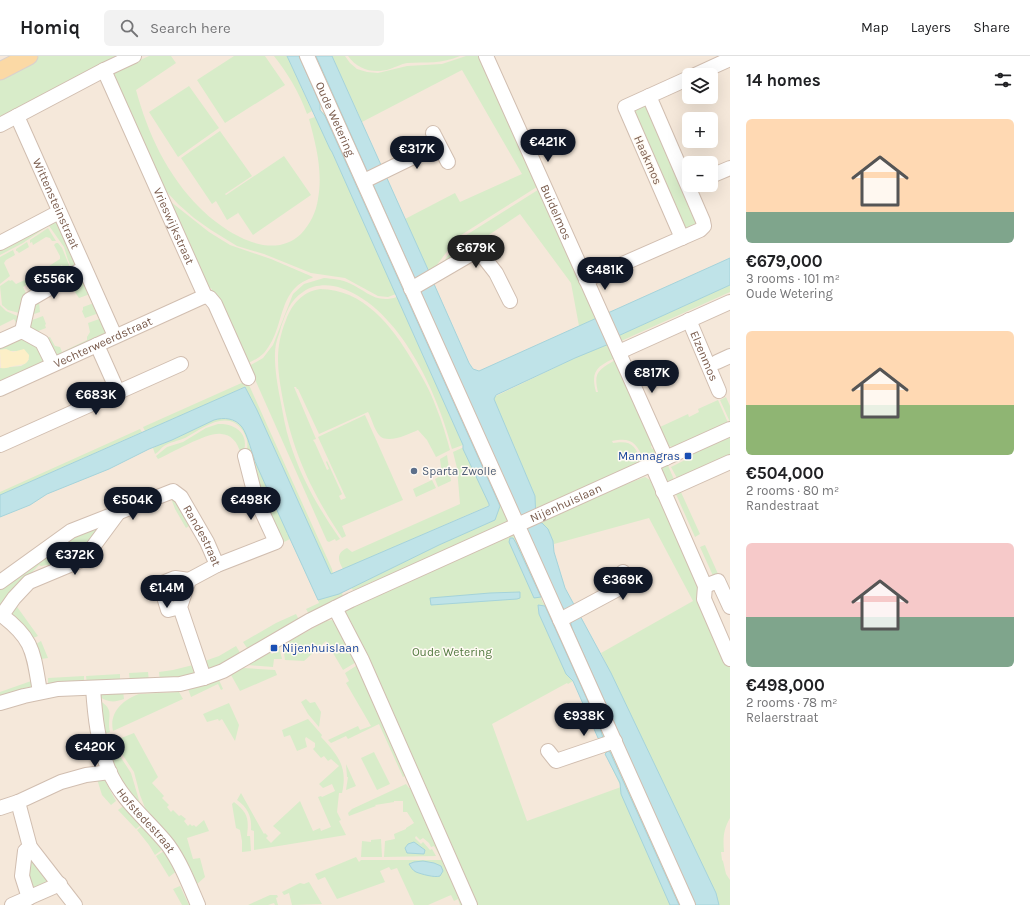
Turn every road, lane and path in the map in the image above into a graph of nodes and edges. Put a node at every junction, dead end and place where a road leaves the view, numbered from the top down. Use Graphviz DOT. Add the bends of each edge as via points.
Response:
graph roads {
  1 [pos="29,56"];
  2 [pos="134,56"];
  3 [pos="307,56"];
  4 [pos="486,56"];
  5 [pos="730,60"];
  6 [pos="711,68"];
  7 [pos="104,70"];
  8 [pos="0,71"];
  9 [pos="682,81"];
  10 [pos="649,96"];
  11 [pos="17,116"];
  12 [pos="0,125"];
  13 [pos="448,162"];
  14 [pos="682,168"];
  15 [pos="730,168"];
  16 [pos="718,173"];
  17 [pos="367,180"];
  18 [pos="692,192"];
  19 [pos="59,212"];
  20 [pos="682,238"];
  21 [pos="0,243"];
  22 [pos="84,268"];
  23 [pos="586,280"];
  24 [pos="421,284"];
  25 [pos="205,296"];
  26 [pos="510,301"];
  27 [pos="730,302"];
  28 [pos="689,320"];
  29 [pos="22,331"];
  30 [pos="115,336"];
  31 [pos="0,341"];
  32 [pos="97,345"];
  33 [pos="617,347"];
  34 [pos="53,364"];
  35 [pos="181,364"];
  36 [pos="248,378"];
  37 [pos="0,389"];
  38 [pos="720,391"];
  39 [pos="118,392"];
  40 [pos="730,429"];
  41 [pos="0,445"];
  42 [pos="244,456"];
  43 [pos="666,458"];
  44 [pos="730,462"];
  45 [pos="652,465"];
  46 [pos="663,492"];
  47 [pos="118,513"];
  48 [pos="526,521"];
  49 [pos="217,565"];
  50 [pos="623,572"];
  51 [pos="188,580"];
  52 [pos="0,582"];
  53 [pos="711,583"];
  54 [pos="180,607"];
  55 [pos="730,607"];
  56 [pos="335,608"];
  57 [pos="1,614"];
  58 [pos="568,616"];
  59 [pos="730,659"];
  60 [pos="204,678"];
  61 [pos="93,688"];
  62 [pos="40,692"];
  63 [pos="0,704"];
  64 [pos="615,741"];
  65 [pos="548,751"];
  66 [pos="110,772"];
  67 [pos="18,802"];
  68 [pos="0,808"];
  69 [pos="30,847"];
  70 [pos="60,884"];
  71 [pos="29,898"];
  72 [pos="12,905"];
  73 [pos="75,905"];
  74 [pos="198,905"];
  75 [pos="470,905"];
  76 [pos="688,905"];
  1 -- 8 [label="main road"];
  2 -- 7 [label="street"];
  3 -- 17 [label="street, Oude Wetering"];
  4 -- 23 [label="street, Buidelmos"];
  5 -- 6 [label="street"];
  7 -- 11 [label="street"];
  7 -- 25 [label="street, Vrieswijkstraat"];
  9 -- 10 [label="street, Haakmos"];
  10 -- 14 [label="street"];
  10 -- 20 [label="street, Haakmos" via="625,107"];
  11 -- 12 [label="street"];
  11 -- 19 [label="street, Wittensteinstraat"];
  13 -- 17 [label="street" via="436,139"];
  15 -- 16 [label="street"];
  17 -- 24 [label="street, Oude Wetering"];
  18 -- 20 [label="street" via="704,226"];
  19 -- 21 [label="street"];
  19 -- 22 [label="street, Wittensteinstraat"];
  20 -- 23 [label="street"];
  22 -- 29 [label="street" via="29,300"];
  22 -- 30 [label="street, Wittensteinstraat"];
  23 -- 33 [label="street"];
  24 -- 26 [label="street" via="478,250 496,273"];
  24 -- 48 [label="street, Oude Wetering"];
  25 -- 30 [label="street, Vechterweerdstraat"];
  25 -- 36 [label="street, Vrieswijkstraat" via="215,304"];
  27 -- 28 [label="street, Elzenmos"];
  28 -- 33 [label="street, Elzenmos"];
  28 -- 38 [label="street, Elzenmos"];
  29 -- 31 [label="street"];
  29 -- 34 [label="street" via="42,342"];
  30 -- 32 [label="street, Vechterweerdstraat"];
  32 -- 34 [label="street, Vechterweerdstraat"];
  32 -- 39 [label="street"];
  33 -- 43 [label="street"];
  34 -- 37 [label="street, Vechterweerdstraat"];
  35 -- 39 [label="street"];
  39 -- 41 [label="street"];
  40 -- 43 [label="street, Nijenhuislaan"];
  42 -- 49 [label="street" via="256,499 276,542"];
  43 -- 45 [label="street, Nijenhuislaan"];
  44 -- 46 [label="street"];
  45 -- 46 [label="street"];
  45 -- 48 [label="street, Nijenhuislaan"];
  46 -- 53 [label="street"];
  47 -- 49 [label="street, Randestraat" via="173,491 181,497"];
  47 -- 52 [label="street, Randestraat" via="71,531"];
  47 -- 57 [label="street" via="84,559 29,582"];
  48 -- 56 [label="street, Nijenhuislaan"];
  48 -- 58 [label="street, Oude Wetering"];
  49 -- 51 [label="street, Randestraat"];
  50 -- 58 [label="street" via="629,583"];
  51 -- 54 [label="street"];
  51 -- 54 [label="street, Randestraat" via="175,578 160,584 168,610"];
  53 -- 55 [label="street"];
  53 -- 59 [label="street" via="704,600"];
  54 -- 60 [label="street"];
  56 -- 60 [label="street, Nijenhuislaan" via="223,671"];
  56 -- 75 [label="street" via="362,660"];
  57 -- 62 [label="street" via="18,628 28,642"];
  58 -- 64 [label="street, Oude Wetering"];
  60 -- 61 [label="street, Nijenhuislaan" via="180,684"];
  61 -- 62 [label="street, Nijenhuislaan"];
  61 -- 66 [label="street, Hofstedestraat" via="97,730"];
  62 -- 63 [label="street, Nijenhuislaan"];
  64 -- 65 [label="street" via="556,761"];
  64 -- 76 [label="street, Oude Wetering"];
  66 -- 67 [label="street" via="61,782"];
  66 -- 74 [label="street, Hofstedestraat" via="135,810 169,847"];
  67 -- 68 [label="street"];
  67 -- 69 [label="street"];
  69 -- 70 [label="street"];
  69 -- 71 [label="street" via="25,851 22,876"];
  70 -- 71 [label="street"];
  70 -- 73 [label="street"];
  71 -- 72 [label="street"];
}
